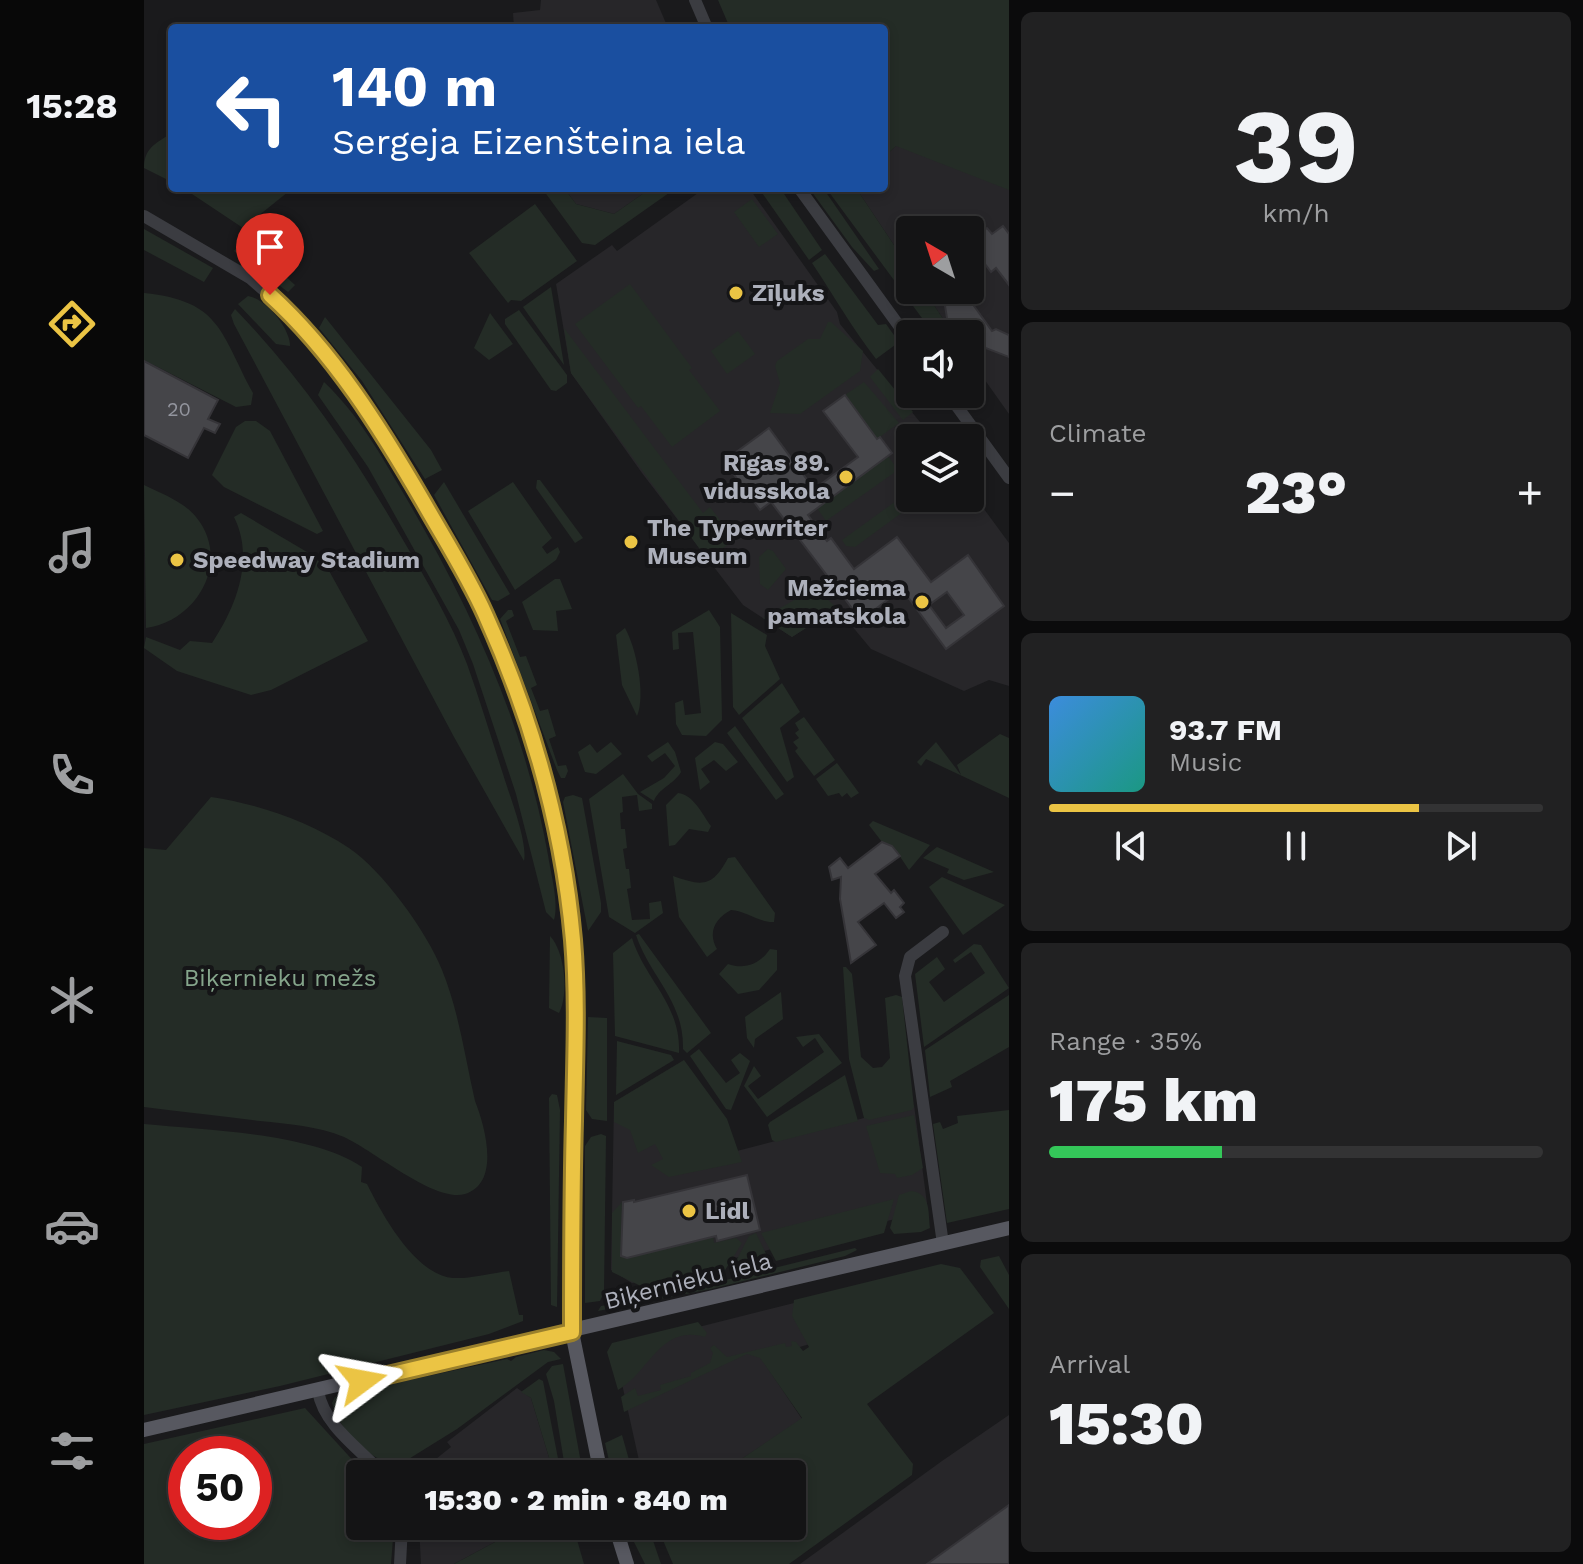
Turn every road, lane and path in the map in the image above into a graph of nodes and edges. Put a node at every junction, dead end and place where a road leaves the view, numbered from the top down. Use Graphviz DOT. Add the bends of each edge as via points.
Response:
graph roads {
  1 [pos="695,0"];
  2 [pos="705,24"];
  3 [pos="802,192"];
  4 [pos="144,216"];
  5 [pos="896,322"];
  6 [pos="958,408"];
  7 [pos="1009,478"];
  8 [pos="943,932"];
  9 [pos="1009,1228"];
  10 [pos="943,1244"];
  11 [pos="572,1332"];
  12 [pos="318,1391"];
  13 [pos="144,1430"];
  14 [pos="369,1460"];
  15 [pos="598,1460"];
  16 [pos="401,1540"];
  17 [pos="619,1540"];
  18 [pos="400,1564"];
  19 [pos="627,1564"];
  1 -- 2 [label="street"];
  3 -- 5 [label="street"];
  4 -- 11 [label="street" via="250,278 329,359 442,533 502,656 548,794 573,940"];
  6 -- 7 [label="street"];
  8 -- 10 [label="street" via="910,957 905,976"];
  9 -- 10 [label="main road, Biķernieku iela"];
  10 -- 11 [label="main road, Biķernieku iela"];
  11 -- 12 [label="main road, Biķernieku iela"];
  11 -- 15 [label="main road"];
  12 -- 13 [label="main road, Biķernieku iela"];
  12 -- 14 [label="street" via="332,1422"];
  16 -- 18 [label="street"];
  17 -- 19 [label="main road"];
}
